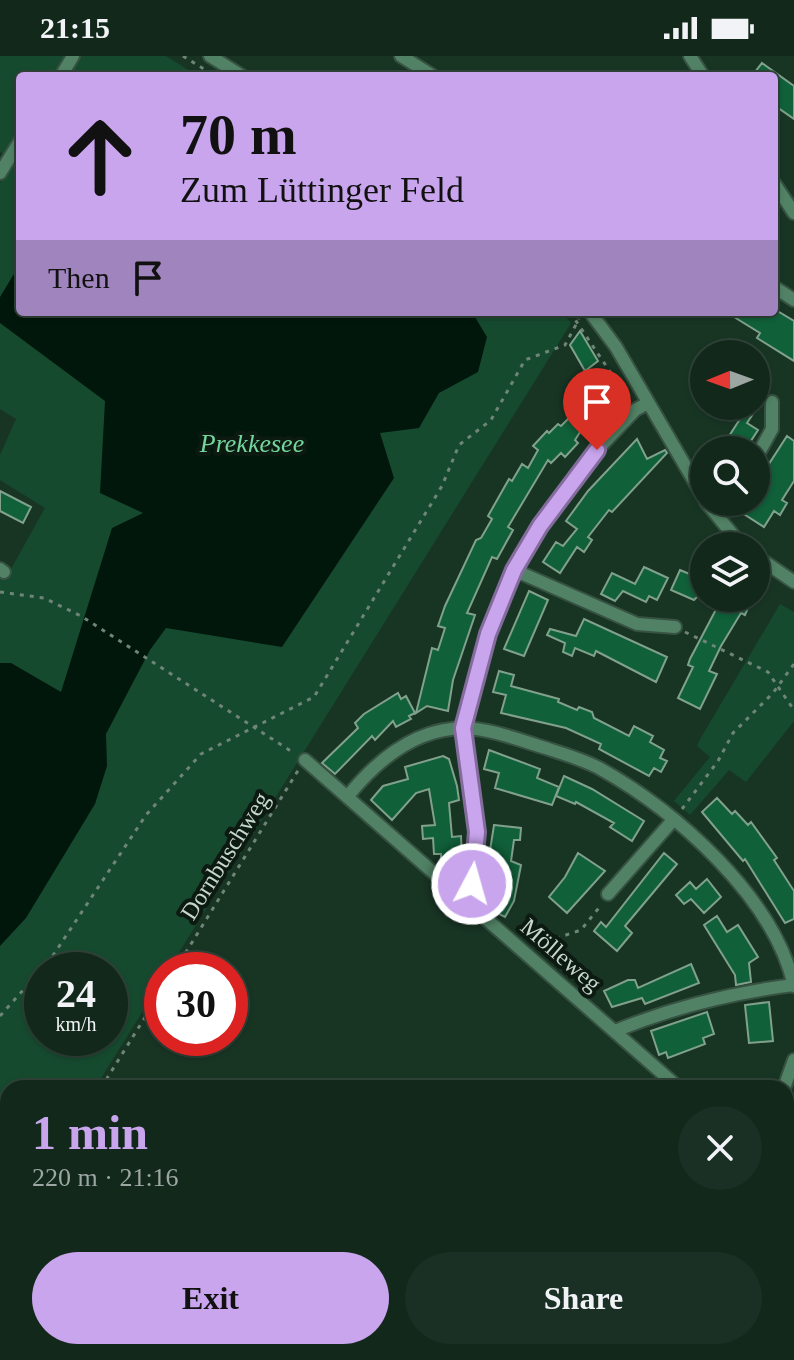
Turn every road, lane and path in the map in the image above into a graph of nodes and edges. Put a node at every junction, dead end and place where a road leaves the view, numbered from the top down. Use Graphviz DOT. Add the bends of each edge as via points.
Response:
graph roads {
  1 [pos="183,56"];
  2 [pos="210,56"];
  3 [pos="401,56"];
  4 [pos="209,72"];
  5 [pos="236,72"];
  6 [pos="427,72"];
  7 [pos="16,147"];
  8 [pos="0,173"];
  9 [pos="778,189"];
  10 [pos="794,213"];
  11 [pos="574,316"];
  12 [pos="580,316"];
  13 [pos="593,316"];
  14 [pos="578,320"];
  15 [pos="772,402"];
  16 [pos="648,403"];
  17 [pos="635,410"];
  18 [pos="768,436"];
  19 [pos="690,474"];
  20 [pos="718,516"];
  21 [pos="731,532"];
  22 [pos="770,566"];
  23 [pos="514,570"];
  24 [pos="794,582"];
  25 [pos="0,592"];
  26 [pos="675,627"];
  27 [pos="794,664"];
  28 [pos="780,685"];
  29 [pos="794,710"];
  30 [pos="256,728"];
  31 [pos="463,728"];
  32 [pos="305,760"];
  33 [pos="348,796"];
  34 [pos="674,819"];
  35 [pos="608,894"];
  36 [pos="467,902"];
  37 [pos="186,952"];
  38 [pos="532,959"];
  39 [pos="794,985"];
  40 [pos="0,1016"];
  41 [pos="144,1019"];
  42 [pos="615,1031"];
  43 [pos="794,1060"];
  44 [pos="106,1080"];
  45 [pos="670,1080"];
  46 [pos="787,1080"];
  1 -- 4 [label="path"];
  2 -- 5 [label="street"];
  3 -- 6 [label="street"];
  7 -- 8 [label="street"];
  9 -- 10 [label="street"];
  11 -- 14 [label="path"];
  12 -- 14 [label="path"];
  13 -- 16 [label="street"];
  14 -- 17 [label="path"];
  14 -- 30 [label="path" via="565,345 525,360 491,420 459,445 442,486 314,697"];
  15 -- 18 [label="street"];
  16 -- 17 [label="street"];
  16 -- 19 [label="street"];
  17 -- 23 [label="street" via="563,493"];
  20 -- 21 [label="street"];
  22 -- 24 [label="street"];
  23 -- 26 [label="street" via="637,624"];
  23 -- 31 [label="street" via="488,634"];
  25 -- 30 [label="path" via="44,598 81,616"];
  26 -- 28 [label="path" via="753,663"];
  27 -- 28 [label="path"];
  28 -- 29 [label="path"];
  28 -- 34 [label="path" via="745,718"];
  30 -- 32 [label="path"];
  30 -- 40 [label="path" via="201,754 146,815 50,960"];
  31 -- 33 [label="street" via="411,741 389,754"];
  31 -- 34 [label="street" via="504,735 596,766"];
  31 -- 36 [label="street" via="477,832"];
  32 -- 33 [label="street, Mölleweg"];
  32 -- 37 [label="path, Dornbuschweg"];
  33 -- 36 [label="street, Mölleweg"];
  34 -- 35 [label="street"];
  34 -- 39 [label="street" via="749,896 780,948"];
  35 -- 38 [label="path" via="581,930 551,940"];
  36 -- 38 [label="street, Mölleweg"];
  38 -- 42 [label="street, Mölleweg"];
  39 -- 42 [label="street" via="711,997"];
  41 -- 44 [label="path"];
  42 -- 45 [label="street, Mölleweg"];
  43 -- 46 [label="street"];
}
